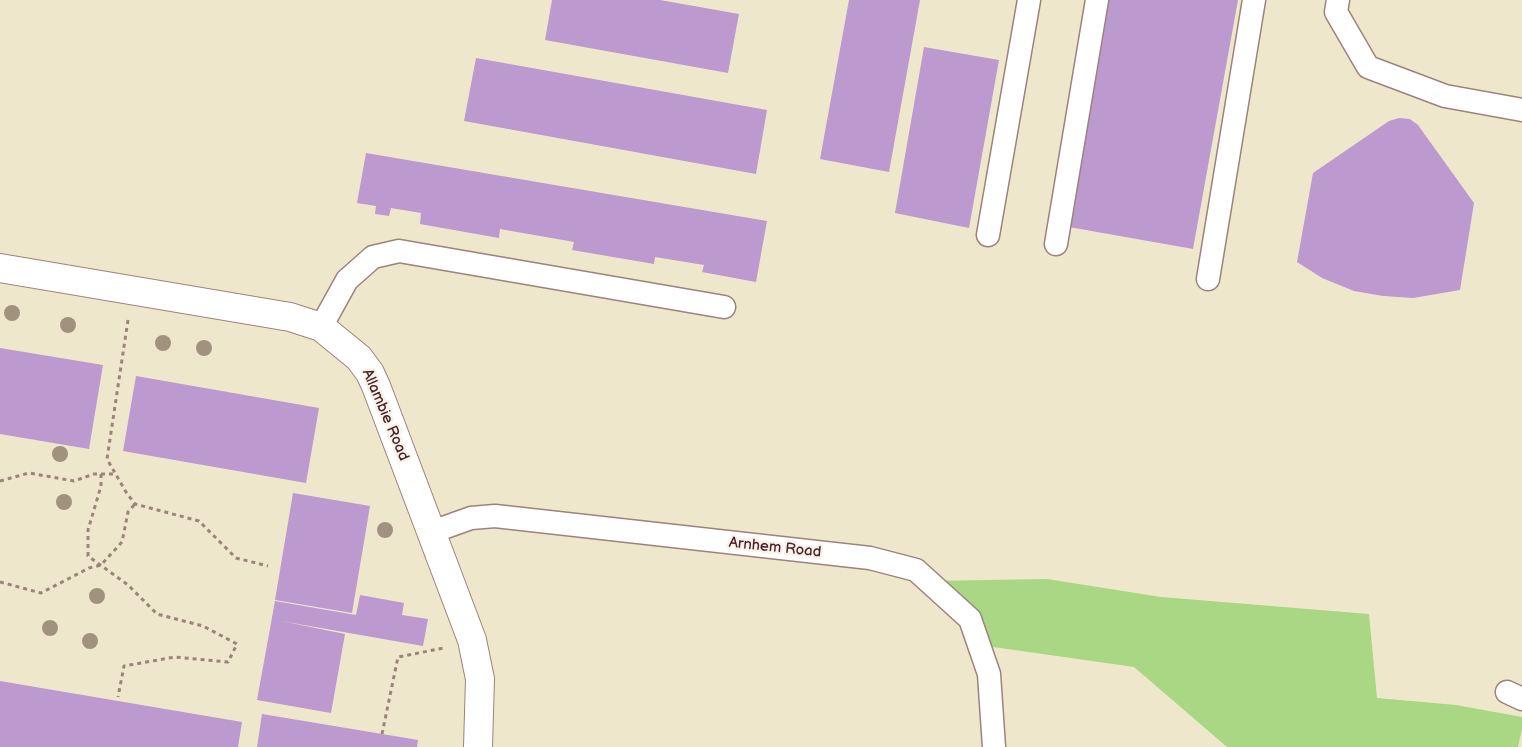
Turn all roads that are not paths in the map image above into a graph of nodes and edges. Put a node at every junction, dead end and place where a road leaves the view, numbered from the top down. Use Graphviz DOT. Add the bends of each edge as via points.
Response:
graph roads {
  1 [pos="1029,0"];
  2 [pos="1097,0"];
  3 [pos="1254,0"];
  4 [pos="1337,6"];
  5 [pos="1522,110"];
  6 [pos="988,234"];
  7 [pos="1056,244"];
  8 [pos="0,268"];
  9 [pos="1208,279"];
  10 [pos="724,307"];
  11 [pos="321,327"];
  12 [pos="432,532"];
  13 [pos="478,747"];
  14 [pos="994,747"];
  1 -- 6 [label="street"];
  2 -- 7 [label="street"];
  3 -- 9 [label="street"];
  4 -- 5 [label="street" via="1368,67 1445,96"];
  8 -- 11 [label="main road, Allambie Road" via="290,317"];
  10 -- 11 [label="street" via="399,251 373,257 347,280"];
  11 -- 12 [label="main road, Allambie Road" via="346,346 370,373"];
  12 -- 13 [label="main road, Allambie Road" via="464,614 477,658 480,678"];
  12 -- 14 [label="street, Arnhem Road" via="470,518 495,516 870,558 916,570 970,619 989,674"];
}
